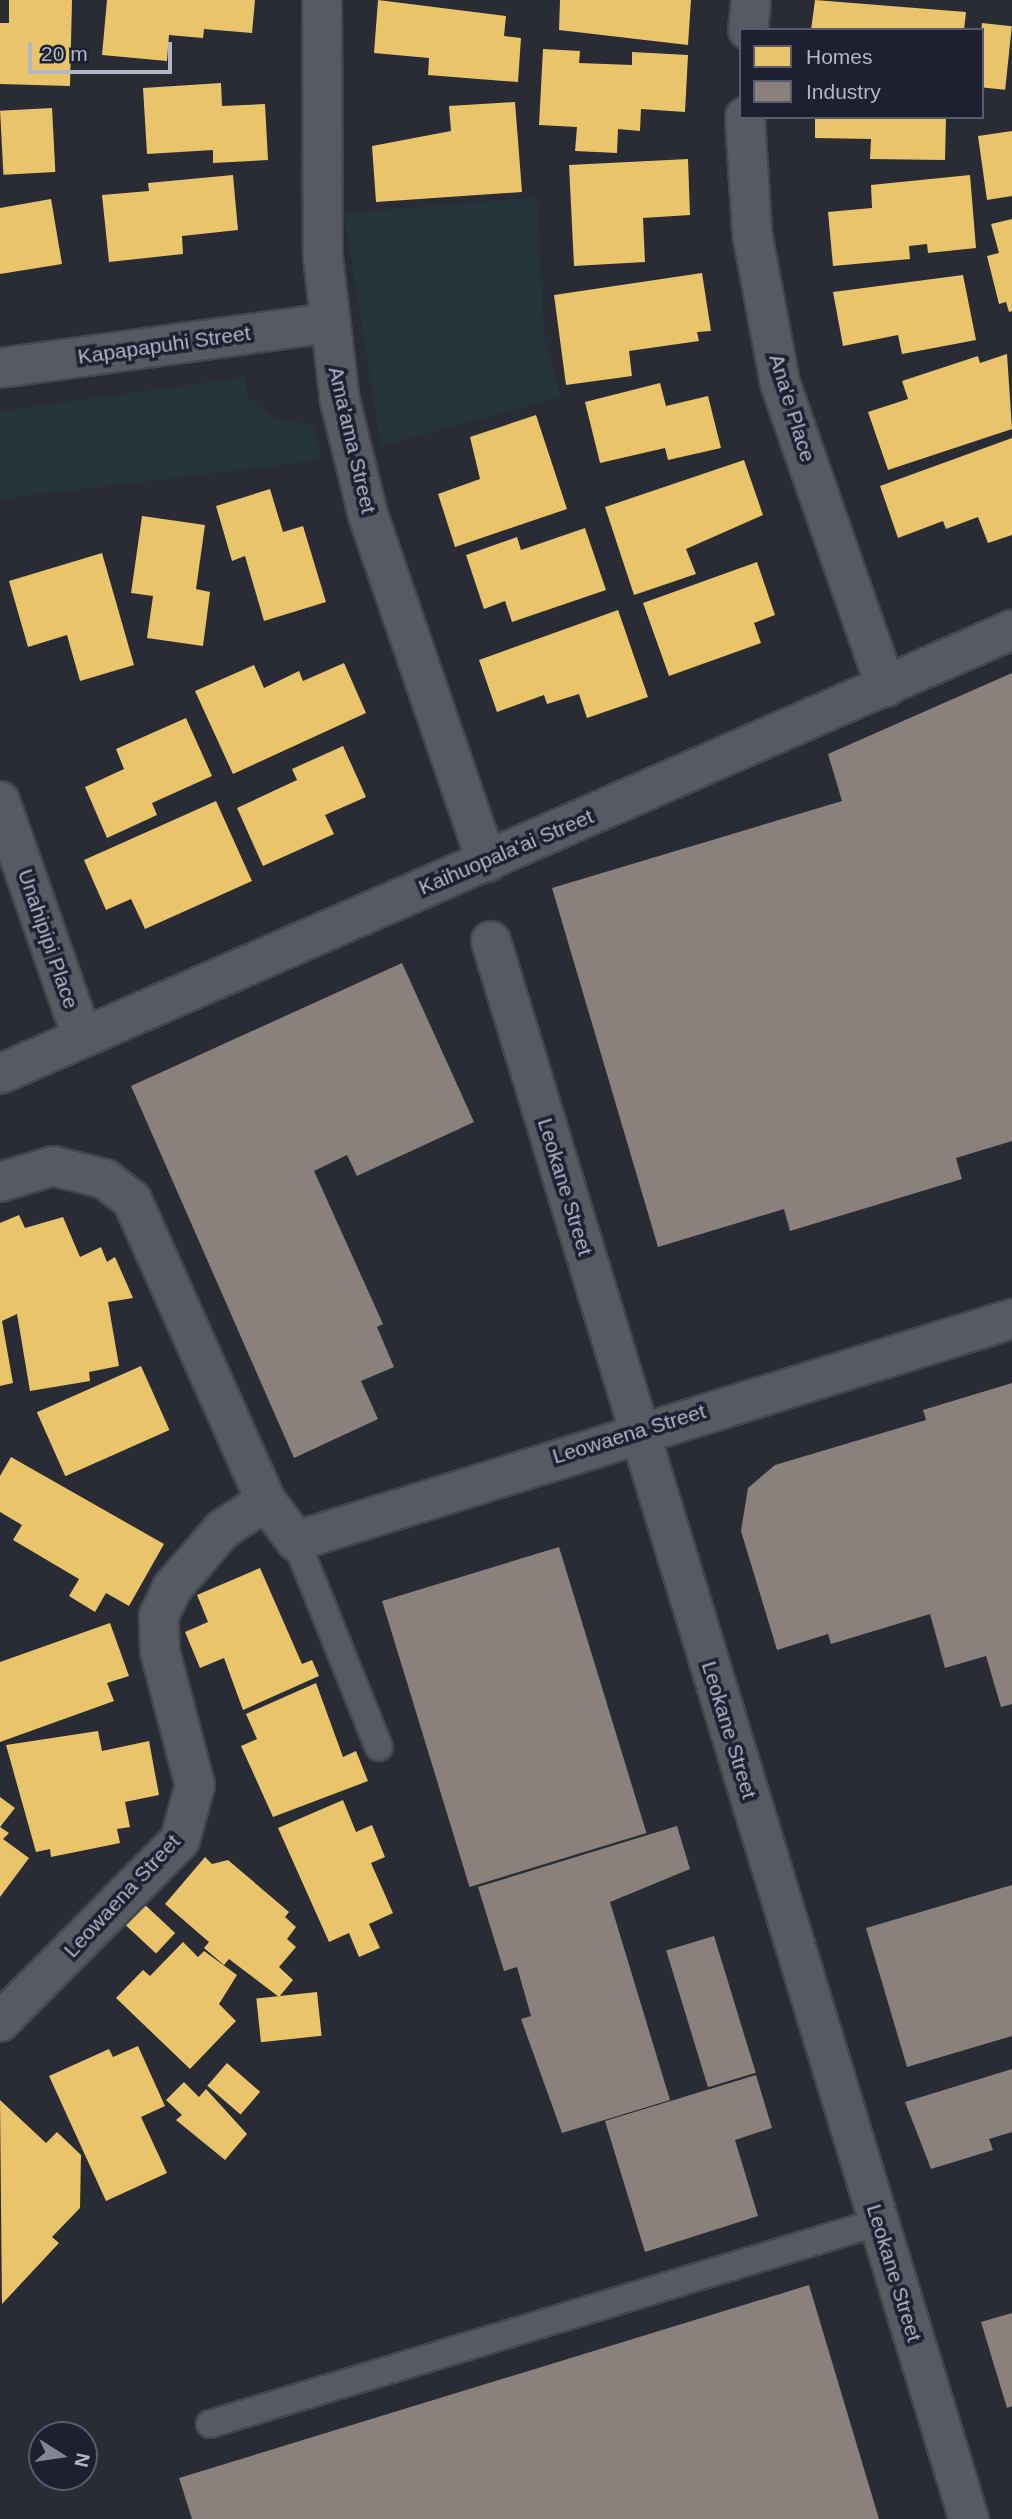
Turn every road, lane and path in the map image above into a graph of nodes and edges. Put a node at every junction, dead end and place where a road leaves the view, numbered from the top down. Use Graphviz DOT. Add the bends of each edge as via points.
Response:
graph roads {
  1 [pos="322,0"];
  2 [pos="751,0"];
  3 [pos="748,28"];
  4 [pos="745,119"];
  5 [pos="327,323"];
  6 [pos="0,368"];
  7 [pos="1012,630"];
  8 [pos="886,687"];
  9 [pos="0,801"];
  10 [pos="487,862"];
  11 [pos="491,941"];
  12 [pos="82,1037"];
  13 [pos="0,1073"];
  14 [pos="0,1182"];
  15 [pos="1012,1318"];
  16 [pos="639,1431"];
  17 [pos="266,1501"];
  18 [pos="296,1541"];
  19 [pos="379,1747"];
  20 [pos="0,2022"];
  21 [pos="879,2222"];
  22 [pos="210,2424"];
  23 [pos="969,2519"];
  1 -- 5 [label="street, Ama'ama Street" via="317,106"];
  2 -- 3 [label="street"];
  4 -- 8 [label="street, Ana'e Place" via="752,233 780,383"];
  5 -- 6 [label="street, Kapapapuhi Street"];
  5 -- 10 [label="street, Ama'ama Street" via="368,515"];
  7 -- 8 [label="street, Kaihuopala'ai Street"];
  8 -- 10 [label="street, Kaihuopala'ai Street"];
  9 -- 12 [label="street, Unahipipi Place"];
  10 -- 12 [label="street, Kaihuopala'ai Street"];
  11 -- 16 [label="street, Leokane Street"];
  12 -- 13 [label="street, Kaihuopala'ai Street"];
  14 -- 17 [label="street" via="53,1166 105,1179 132,1200"];
  15 -- 16 [label="street, Leowaena Street"];
  16 -- 18 [label="street, Leowaena Street"];
  16 -- 21 [label="street, Leokane Street"];
  17 -- 18 [label="street"];
  17 -- 20 [label="street, Leowaena Street" via="223,1530 172,1588 159,1616 160,1652 195,1785 180,1840"];
  18 -- 19 [label="lane"];
  21 -- 22 [label="lane"];
  21 -- 23 [label="street, Leokane Street"];
}
